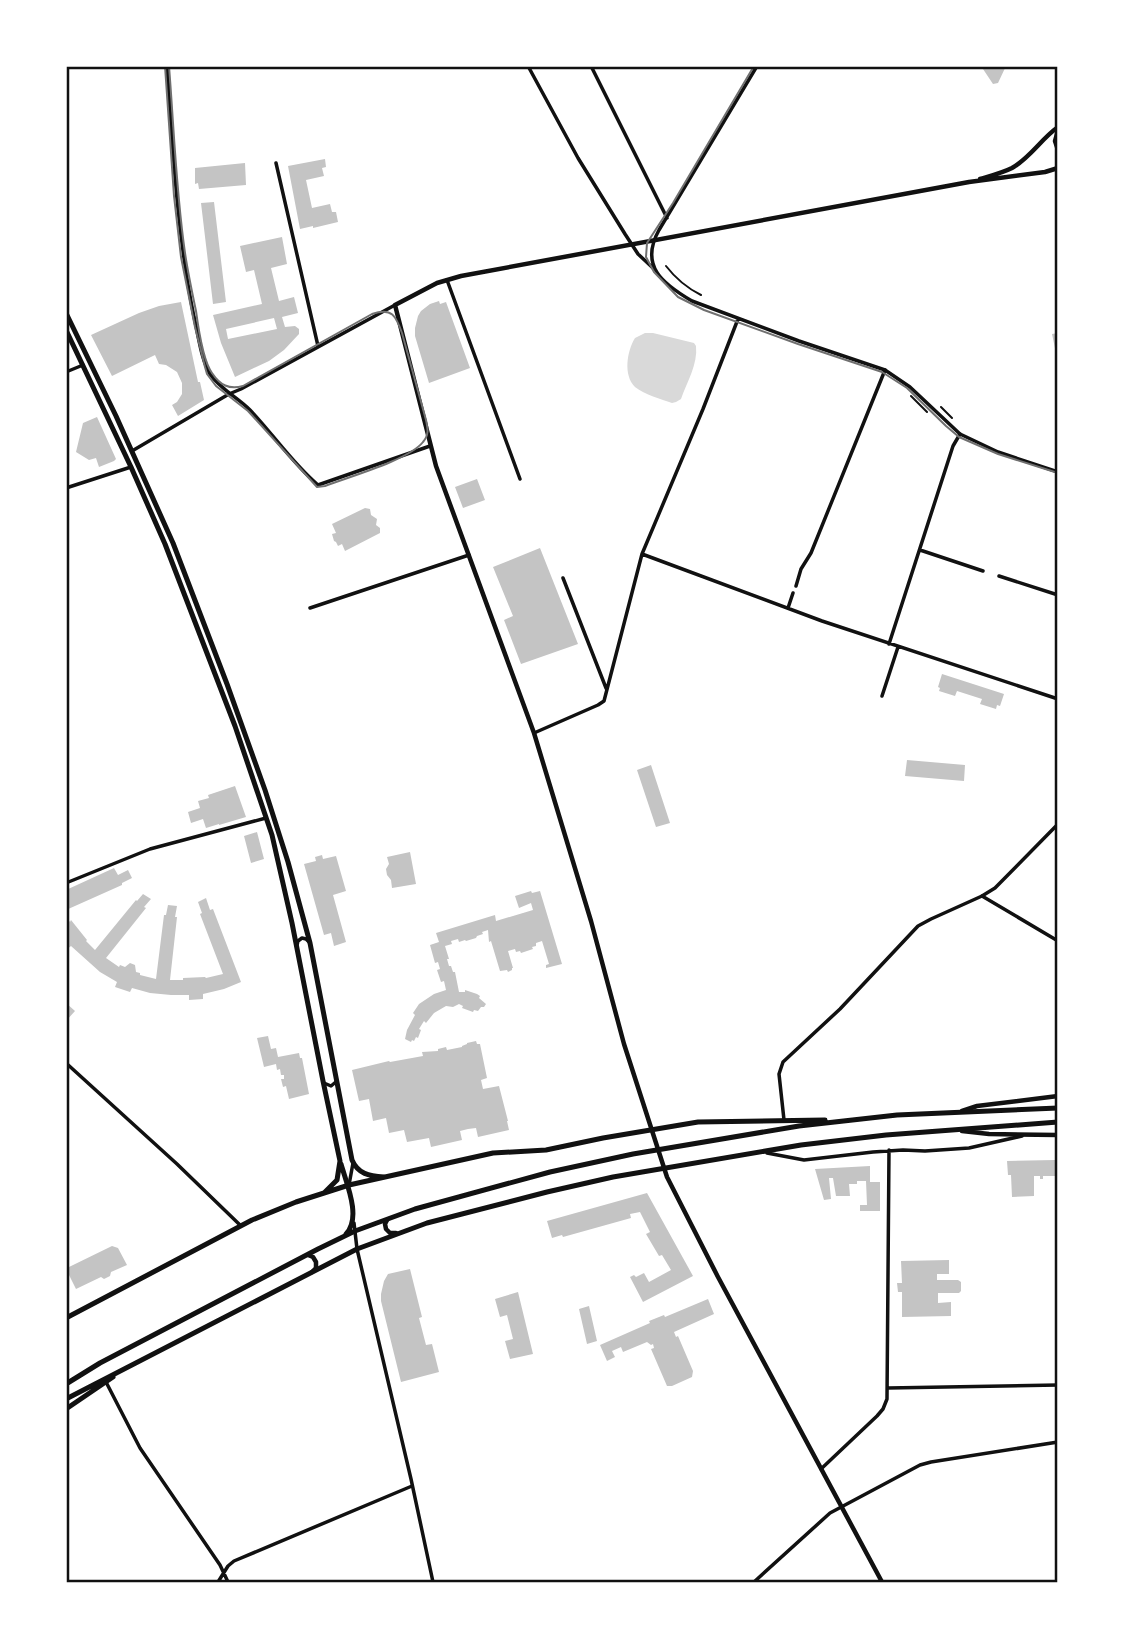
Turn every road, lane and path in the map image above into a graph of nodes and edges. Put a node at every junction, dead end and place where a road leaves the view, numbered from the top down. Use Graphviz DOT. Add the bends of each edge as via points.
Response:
graph roads {
  1 [pos="167,66"];
  2 [pos="528,66"];
  3 [pos="591,66"];
  4 [pos="757,66"];
  5 [pos="1058,128"];
  6 [pos="1058,150"];
  7 [pos="276,163"];
  8 [pos="1058,168"];
  9 [pos="969,182"];
  10 [pos="667,218"];
  11 [pos="653,242"];
  12 [pos="632,245"];
  13 [pos="666,266"];
  14 [pos="655,270"];
  15 [pos="447,280"];
  16 [pos="701,295"];
  17 [pos="395,305"];
  18 [pos="66,313"];
  19 [pos="738,319"];
  20 [pos="66,330"];
  21 [pos="318,346"];
  22 [pos="83,365"];
  23 [pos="885,370"];
  24 [pos="66,372"];
  25 [pos="905,390"];
  26 [pos="229,394"];
  27 [pos="941,407"];
  28 [pos="927,412"];
  29 [pos="952,418"];
  30 [pos="960,434"];
  31 [pos="431,446"];
  32 [pos="132,451"];
  33 [pos="131,467"];
  34 [pos="1058,472"];
  35 [pos="520,479"];
  36 [pos="66,488"];
  37 [pos="920,550"];
  38 [pos="642,554"];
  39 [pos="469,555"];
  40 [pos="983,571"];
  41 [pos="999,576"];
  42 [pos="563,578"];
  43 [pos="796,586"];
  44 [pos="793,593"];
  45 [pos="1058,595"];
  46 [pos="310,608"];
  47 [pos="788,608"];
  48 [pos="889,644"];
  49 [pos="898,647"];
  50 [pos="607,690"];
  51 [pos="882,696"];
  52 [pos="1058,699"];
  53 [pos="534,733"];
  54 [pos="266,818"];
  55 [pos="1056,827"];
  56 [pos="66,883"];
  57 [pos="982,896"];
  58 [pos="1058,941"];
  59 [pos="310,943"];
  60 [pos="297,946"];
  61 [pos="66,1063"];
  62 [pos="337,1078"];
  63 [pos="323,1081"];
  64 [pos="1058,1096"];
  65 [pos="1058,1108"];
  66 [pos="956,1112"];
  67 [pos="784,1120"];
  68 [pos="846,1121"];
  69 [pos="1058,1122"];
  70 [pos="651,1130"];
  71 [pos="958,1130"];
  72 [pos="1028,1135"];
  73 [pos="1058,1135"];
  74 [pos="657,1150"];
  75 [pos="889,1150"];
  76 [pos="758,1152"];
  77 [pos="352,1160"];
  78 [pos="340,1161"];
  79 [pos="664,1168"];
  80 [pos="384,1177"];
  81 [pos="349,1185"];
  82 [pos="324,1193"];
  83 [pos="353,1216"];
  84 [pos="391,1217"];
  85 [pos="240,1225"];
  86 [pos="355,1231"];
  87 [pos="396,1234"];
  88 [pos="343,1237"];
  89 [pos="357,1249"];
  90 [pos="304,1256"];
  91 [pos="312,1272"];
  92 [pos="66,1318"];
  93 [pos="128,1367"];
  94 [pos="106,1382"];
  95 [pos="66,1384"];
  96 [pos="1058,1385"];
  97 [pos="888,1388"];
  98 [pos="66,1399"];
  99 [pos="66,1409"];
  100 [pos="1058,1442"];
  101 [pos="821,1469"];
  102 [pos="412,1486"];
  103 [pos="841,1507"];
  104 [pos="224,1573"];
  105 [pos="218,1583"];
  106 [pos="228,1583"];
  107 [pos="433,1583"];
  108 [pos="754,1583"];
  109 [pos="882,1583"];
  1 -- 26 [label="street" via="176,196 189,291 208,369"];
  2 -- 12 [label="street"];
  3 -- 10 [label="street"];
  4 -- 10 [label="street"];
  5 -- 6 [label="main road"];
  5 -- 9 [label="main road" via="1012,167"];
  7 -- 21 [label="street"];
  8 -- 9 [label="main road"];
  9 -- 11 [label="main road"];
  10 -- 11 [label="street"];
  11 -- 12 [label="main road"];
  11 -- 14 [label="street"];
  12 -- 14 [label="street"];
  12 -- 15 [label="main road"];
  13 -- 16 [label="path" via="687,288"];
  14 -- 19 [label="street" via="681,294"];
  15 -- 17 [label="main road"];
  15 -- 35 [label="street"];
  17 -- 21 [label="street"];
  17 -- 31 [label="main road"];
  18 -- 32 [label="main road"];
  19 -- 23 [label="street"];
  19 -- 38 [label="street"];
  20 -- 22 [label="main road"];
  21 -- 26 [label="street"];
  22 -- 24 [label="street"];
  22 -- 33 [label="main road"];
  23 -- 30 [label="street"];
  23 -- 43 [label="street"];
  25 -- 28 [label="path"];
  26 -- 31 [label="street" via="252,412 318,485"];
  26 -- 32 [label="street"];
  27 -- 29 [label="path"];
  30 -- 34 [label="street" via="998,453"];
  30 -- 37 [label="street"];
  31 -- 39 [label="main road"];
  32 -- 59 [label="main road" via="176,551 246,735"];
  33 -- 36 [label="street"];
  33 -- 54 [label="main road" via="192,613"];
  37 -- 40 [label="street"];
  37 -- 48 [label="street"];
  38 -- 47 [label="street"];
  38 -- 50 [label="street"];
  39 -- 46 [label="street"];
  39 -- 53 [label="main road"];
  41 -- 45 [label="street"];
  42 -- 50 [label="street"];
  44 -- 47 [label="street"];
  47 -- 48 [label="street"];
  48 -- 49 [label="street"];
  49 -- 51 [label="street"];
  49 -- 52 [label="street"];
  50 -- 53 [label="street" via="602,703"];
  53 -- 70 [label="main road"];
  54 -- 56 [label="street" via="150,849"];
  54 -- 60 [label="main road"];
  55 -- 57 [label="street"];
  57 -- 58 [label="street"];
  57 -- 67 [label="street" via="918,926 783,1062 779,1074"];
  59 -- 60 [label="street" via="302,938"];
  59 -- 62 [label="main road"];
  60 -- 63 [label="main road"];
  61 -- 85 [label="street"];
  62 -- 63 [label="street" via="331,1086"];
  62 -- 77 [label="main road"];
  63 -- 78 [label="main road"];
  64 -- 66 [label="main road"];
  65 -- 66 [label="main road"];
  66 -- 68 [label="main road"];
  67 -- 68 [label="main road"];
  67 -- 70 [label="main road" via="702,1121"];
  68 -- 74 [label="main road"];
  69 -- 71 [label="main road"];
  70 -- 74 [label="main road"];
  70 -- 80 [label="main road" via="546,1150 493,1153"];
  71 -- 72 [label="main road"];
  71 -- 76 [label="main road"];
  72 -- 73 [label="main road"];
  72 -- 75 [label="street" via="970,1148"];
  74 -- 79 [label="main road"];
  74 -- 84 [label="main road" via="550,1172"];
  75 -- 76 [label="street" via="804,1160"];
  75 -- 97 [label="street"];
  76 -- 79 [label="main road"];
  77 -- 80 [label="main road" via="362,1173"];
  77 -- 81 [label="street"];
  78 -- 81 [label="main road"];
  78 -- 82 [label="main road" via="337,1180"];
  79 -- 87 [label="main road" via="536,1195"];
  79 -- 101 [label="main road"];
  80 -- 81 [label="main road"];
  81 -- 82 [label="main road"];
  81 -- 83 [label="main road"];
  82 -- 85 [label="main road"];
  83 -- 86 [label="street"];
  83 -- 88 [label="main road"];
  84 -- 86 [label="main road"];
  84 -- 87 [label="main road" via="385,1227"];
  85 -- 92 [label="main road"];
  86 -- 88 [label="main road"];
  86 -- 89 [label="street"];
  87 -- 89 [label="main road"];
  88 -- 90 [label="main road"];
  89 -- 91 [label="main road"];
  89 -- 102 [label="street"];
  90 -- 91 [label="main road" via="316,1262"];
  90 -- 95 [label="main road"];
  91 -- 93 [label="main road"];
  93 -- 94 [label="main road"];
  93 -- 98 [label="main road"];
  94 -- 99 [label="main road"];
  94 -- 104 [label="street" via="140,1448"];
  96 -- 97 [label="street"];
  97 -- 101 [label="street" via="883,1409"];
  100 -- 103 [label="street" via="920,1465"];
  101 -- 103 [label="main road"];
  102 -- 104 [label="street" via="234,1561"];
  102 -- 107 [label="street"];
  103 -- 108 [label="street"];
  103 -- 109 [label="main road"];
  104 -- 105 [label="street"];
  104 -- 106 [label="street"];
}
